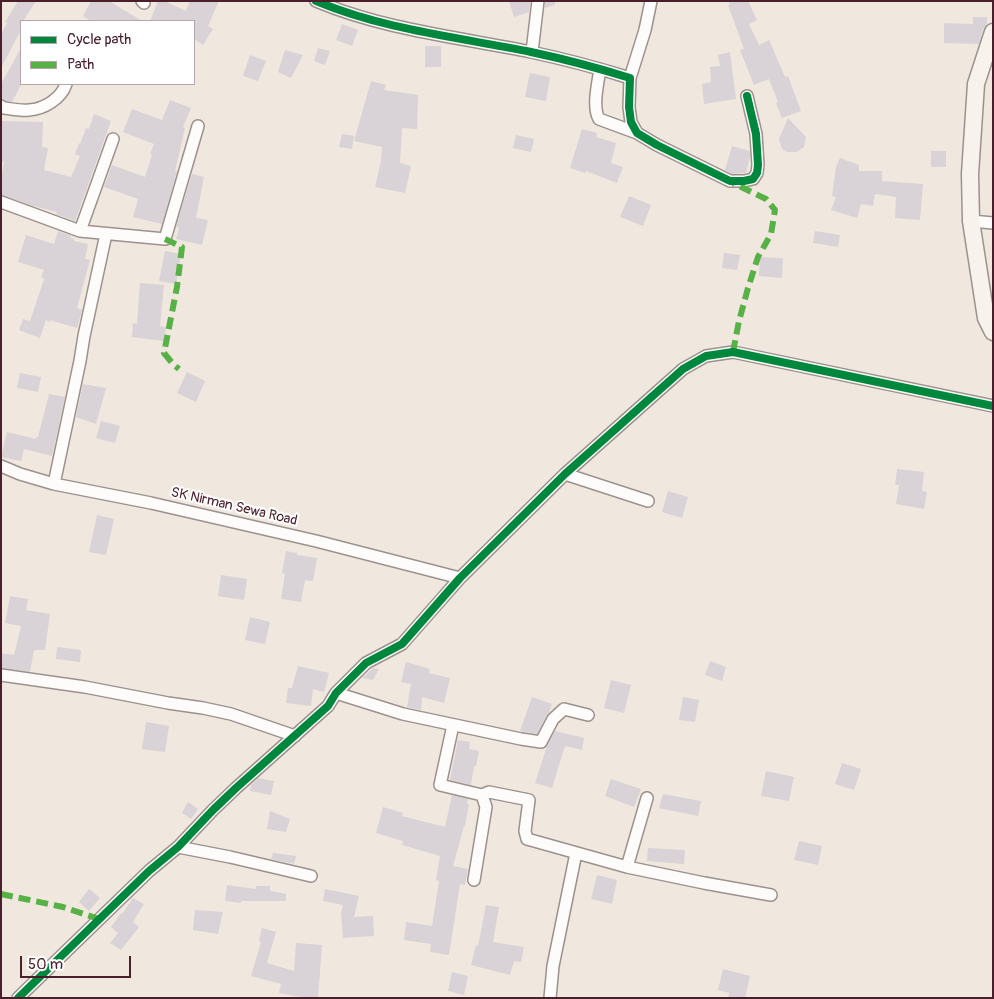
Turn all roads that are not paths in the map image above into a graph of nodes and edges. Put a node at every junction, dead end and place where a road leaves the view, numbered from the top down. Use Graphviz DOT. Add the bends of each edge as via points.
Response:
graph roads {
  1 [pos="316,1"];
  2 [pos="538,1"];
  3 [pos="651,1"];
  4 [pos="993,32"];
  5 [pos="532,52"];
  6 [pos="600,69"];
  7 [pos="630,78"];
  8 [pos="66,85"];
  9 [pos="747,96"];
  10 [pos="1,106"];
  11 [pos="198,126"];
  12 [pos="638,133"];
  13 [pos="112,139"];
  14 [pos="1,202"];
  15 [pos="971,221"];
  16 [pos="993,223"];
  17 [pos="80,231"];
  18 [pos="106,234"];
  19 [pos="993,332"];
  20 [pos="993,406"];
  21 [pos="1,466"];
  22 [pos="565,474"];
  23 [pos="54,484"];
  24 [pos="648,501"];
  25 [pos="460,578"];
  26 [pos="1,675"];
  27 [pos="336,694"];
  28 [pos="588,715"];
  29 [pos="453,725"];
  30 [pos="295,736"];
  31 [pos="482,795"];
  32 [pos="647,798"];
  33 [pos="178,847"];
  34 [pos="576,853"];
  35 [pos="627,867"];
  36 [pos="311,876"];
  37 [pos="474,880"];
  38 [pos="771,895"];
  39 [pos="18,998"];
  40 [pos="550,998"];
  1 -- 5 [label="street" via="405,29"];
  2 -- 5 [label="street"];
  3 -- 7 [label="street"];
  4 -- 15 [label="street" via="976,84 970,174"];
  5 -- 6 [label="street"];
  6 -- 7 [label="street"];
  6 -- 12 [label="street" via="596,114 599,119"];
  7 -- 12 [label="street" via="631,122"];
  8 -- 10 [label="street" via="51,104 29,110"];
  9 -- 12 [label="street" via="756,134 758,165 753,179 730,181"];
  11 -- 18 [label="street" via="165,239"];
  13 -- 17 [label="street"];
  14 -- 17 [label="street"];
  15 -- 16 [label="street"];
  15 -- 19 [label="street" via="986,318"];
  17 -- 18 [label="street"];
  18 -- 23 [label="street"];
  20 -- 22 [label="street" via="733,352 706,356 682,369"];
  21 -- 23 [label="street, SK Nirman Sewa Road"];
  22 -- 24 [label="street"];
  22 -- 25 [label="street"];
  23 -- 25 [label="street, SK Nirman Sewa Road" via="316,541"];
  25 -- 27 [label="street" via="402,644 366,662"];
  26 -- 30 [label="street" via="85,686 204,708"];
  27 -- 29 [label="street"];
  27 -- 30 [label="street" via="328,706"];
  28 -- 29 [label="street" via="564,709 553,718 541,742"];
  29 -- 31 [label="street" via="440,785"];
  30 -- 33 [label="street" via="212,810"];
  31 -- 34 [label="street" via="489,792 529,800 525,831 528,839"];
  31 -- 37 [label="street" via="486,807"];
  32 -- 35 [label="street"];
  33 -- 36 [label="street"];
  33 -- 39 [label="street"];
  34 -- 35 [label="street"];
  34 -- 40 [label="street" via="553,966"];
  35 -- 38 [label="street"];
}
